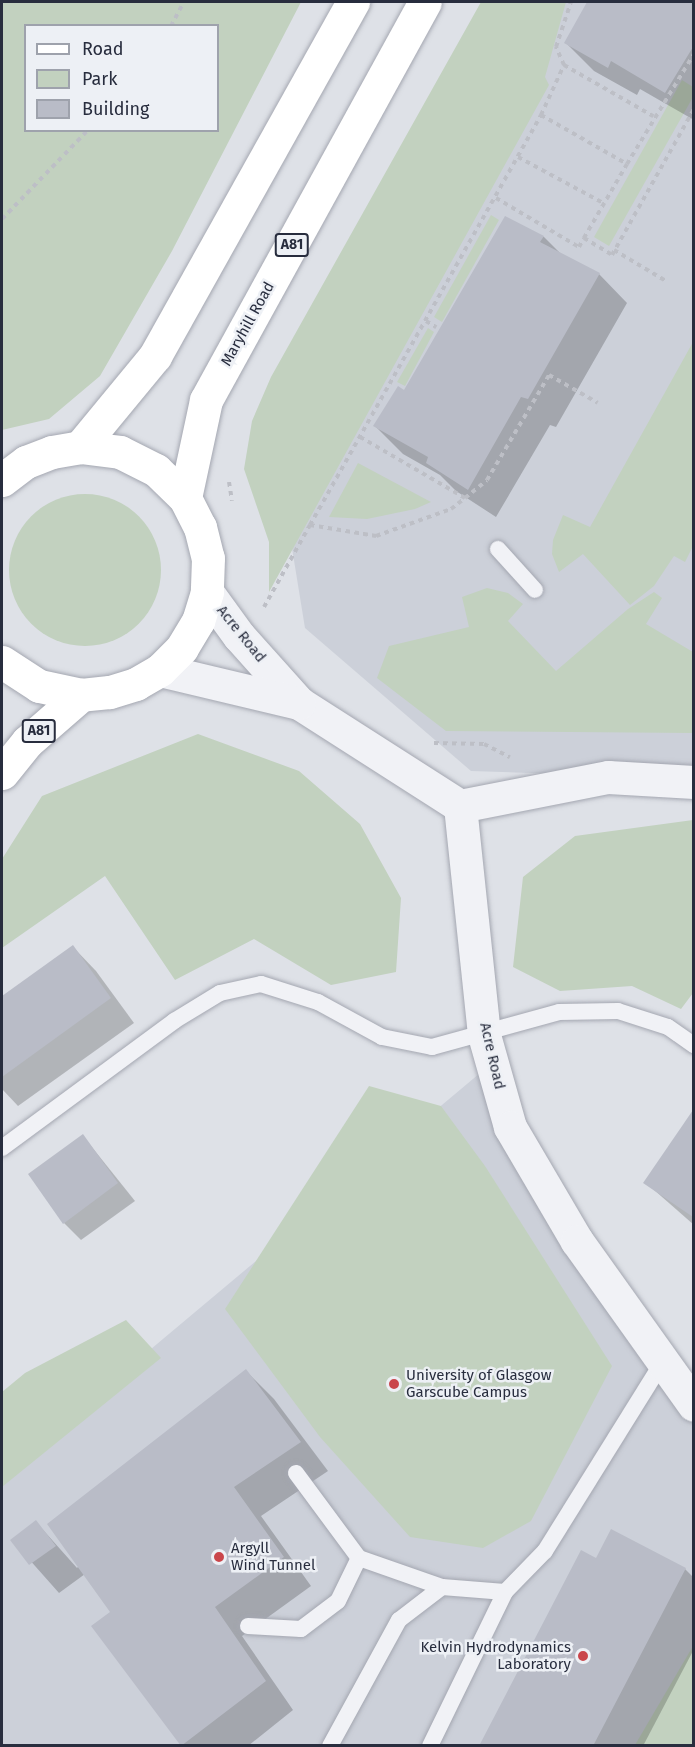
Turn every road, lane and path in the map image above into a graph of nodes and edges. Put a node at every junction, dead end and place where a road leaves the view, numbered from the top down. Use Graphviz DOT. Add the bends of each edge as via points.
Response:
graph roads {
  1 [pos="184,2"];
  2 [pos="353,2"];
  3 [pos="425,2"];
  4 [pos="571,2"];
  5 [pos="172,24"];
  6 [pos="693,54"];
  7 [pos="564,65"];
  8 [pos="693,109"];
  9 [pos="541,115"];
  10 [pos="653,116"];
  11 [pos="86,132"];
  12 [pos="518,157"];
  13 [pos="627,164"];
  14 [pos="496,198"];
  15 [pos="605,204"];
  16 [pos="2,219"];
  17 [pos="584,238"];
  18 [pos="614,250"];
  19 [pos="666,281"];
  20 [pos="426,321"];
  21 [pos="436,327"];
  22 [pos="598,403"];
  23 [pos="360,437"];
  24 [pos="80,447"];
  25 [pos="230,477"];
  26 [pos="2,478"];
  27 [pos="184,498"];
  28 [pos="465,498"];
  29 [pos="233,509"];
  30 [pos="310,525"];
  31 [pos="498,549"];
  32 [pos="535,590"];
  33 [pos="207,591"];
  34 [pos="255,604"];
  35 [pos="2,662"];
  36 [pos="160,670"];
  37 [pos="81,694"];
  38 [pos="299,703"];
  39 [pos="426,742"];
  40 [pos="521,758"];
  41 [pos="2,773"];
  42 [pos="693,782"];
  43 [pos="460,806"];
  44 [pos="484,1035"];
  45 [pos="693,1045"];
  46 [pos="2,1148"];
  47 [pos="662,1363"];
  48 [pos="693,1405"];
  49 [pos="296,1473"];
  50 [pos="359,1558"];
  51 [pos="442,1587"];
  52 [pos="505,1592"];
  53 [pos="248,1626"];
  54 [pos="330,1746"];
  55 [pos="430,1746"];
  1 -- 5 [label="path"];
  2 -- 24 [label="main road" via="155,356"];
  3 -- 27 [label="main road, Maryhill Road / A81" via="206,400"];
  4 -- 7 [label="path" via="556,47"];
  6 -- 10 [label="path" via="670,96"];
  7 -- 9 [label="path"];
  7 -- 10 [label="path"];
  8 -- 18 [label="path"];
  9 -- 12 [label="path"];
  9 -- 13 [label="path"];
  10 -- 13 [label="path"];
  11 -- 16 [label="path"];
  12 -- 14 [label="path"];
  12 -- 15 [label="path"];
  13 -- 15 [label="path"];
  14 -- 17 [label="path" via="579,247"];
  14 -- 20 [label="path"];
  15 -- 17 [label="path"];
  17 -- 18 [label="path" via="612,255"];
  18 -- 19 [label="path"];
  20 -- 21 [label="path"];
  20 -- 23 [label="path"];
  22 -- 28 [label="path" via="549,375 487,480"];
  23 -- 28 [label="path"];
  23 -- 30 [label="path"];
  24 -- 26 [label="main road" via="26,462"];
  24 -- 27 [label="main road" via="120,452 147,465"];
  25 -- 29 [label="path"];
  27 -- 33 [label="main road" via="200,527 208,558"];
  28 -- 30 [label="path" via="450,509 376,536"];
  30 -- 34 [label="path" via="260,614"];
  31 -- 32 [label="lane"];
  33 -- 36 [label="main road" via="193,630"];
  33 -- 38 [label="street, Acre Road" via="239,636"];
  35 -- 37 [label="main road" via="39,686"];
  36 -- 37 [label="main road" via="136,684 109,692"];
  36 -- 38 [label="street, Acre Road"];
  37 -- 41 [label="main road, A81" via="27,742"];
  38 -- 43 [label="street, Acre Road"];
  39 -- 40 [label="path" via="484,744"];
  42 -- 43 [label="street" via="608,777"];
  43 -- 44 [label="street, Acre Road"];
  44 -- 45 [label="lane" via="559,1012 618,1011 668,1027"];
  44 -- 46 [label="lane" via="432,1047 382,1037 318,1002 261,984 220,993 174,1021"];
  44 -- 47 [label="street, Acre Road" via="510,1127 577,1241"];
  47 -- 48 [label="street, Acre Road"];
  47 -- 52 [label="lane" via="545,1551"];
  49 -- 50 [label="lane"];
  50 -- 51 [label="lane"];
  50 -- 53 [label="lane" via="338,1601 302,1629"];
  51 -- 52 [label="lane"];
  51 -- 54 [label="lane" via="399,1620"];
  52 -- 55 [label="lane"];
}
